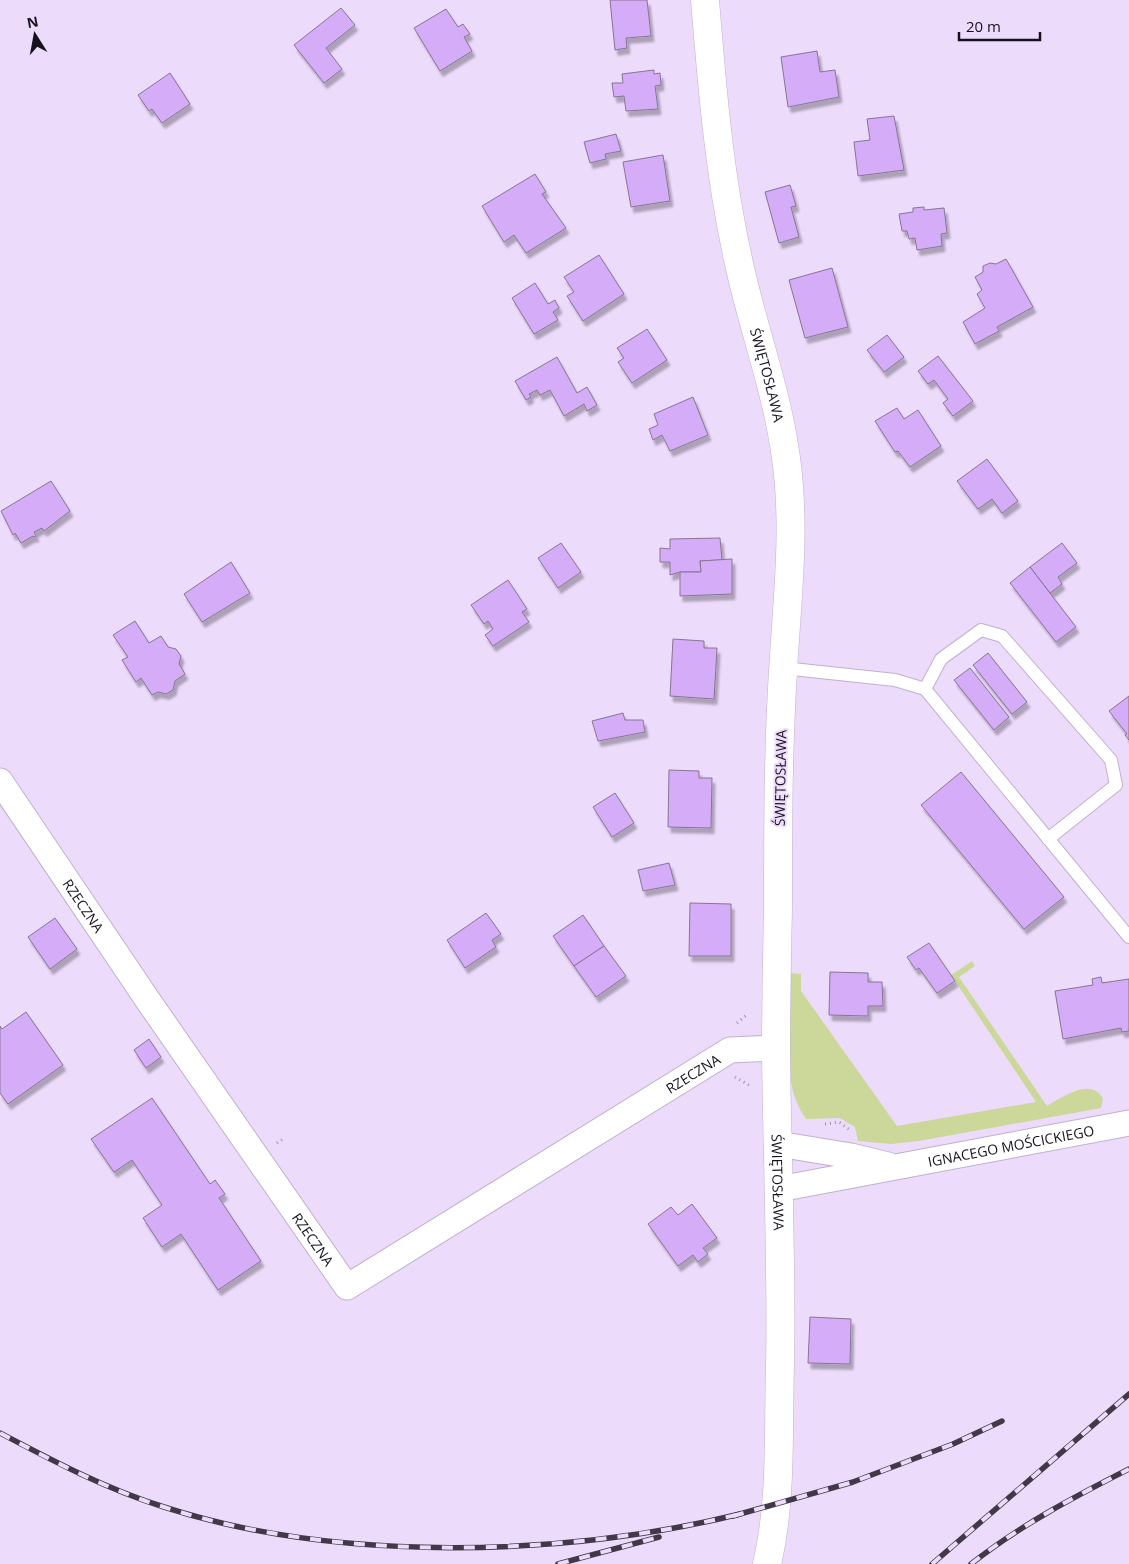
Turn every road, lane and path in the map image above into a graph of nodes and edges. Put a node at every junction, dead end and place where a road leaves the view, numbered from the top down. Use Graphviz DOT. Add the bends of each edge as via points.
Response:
graph roads {
  1 [pos="704,0"];
  2 [pos="783,668"];
  3 [pos="925,689"];
  4 [pos="0,781"];
  5 [pos="1048,838"];
  6 [pos="1129,937"];
  7 [pos="750,1011"];
  8 [pos="733,1026"];
  9 [pos="776,1048"];
  10 [pos="1129,1123"];
  11 [pos="778,1144"];
  12 [pos="893,1166"];
  13 [pos="779,1189"];
  14 [pos="767,1564"];
  1 -- 2 [label="street, ŚWIĘTOSŁAWA" via="727,206 772,387 786,460 790,558"];
  2 -- 3 [label="lane" via="895,680"];
  2 -- 9 [label="street, ŚWIĘTOSŁAWA"];
  3 -- 5 [label="lane"];
  3 -- 5 [label="lane" via="941,659 981,630 1002,636 1111,760 1116,785"];
  4 -- 9 [label="street, RZECZNA" via="347,1287 730,1050"];
  5 -- 6 [label="lane"];
  7 -- 8 [label="path"];
  9 -- 11 [label="street, ŚWIĘTOSŁAWA"];
  10 -- 12 [label="street, IGNACEGO MOŚCICKIEGO"];
  11 -- 12 [label="street, IGNACEGO MOŚCICKIEGO"];
  11 -- 13 [label="street, ŚWIĘTOSŁAWA"];
  12 -- 13 [label="street, IGNACEGO MOŚCICKIEGO"];
  13 -- 14 [label="street, ŚWIĘTOSŁAWA" via="778,1458"];
}
